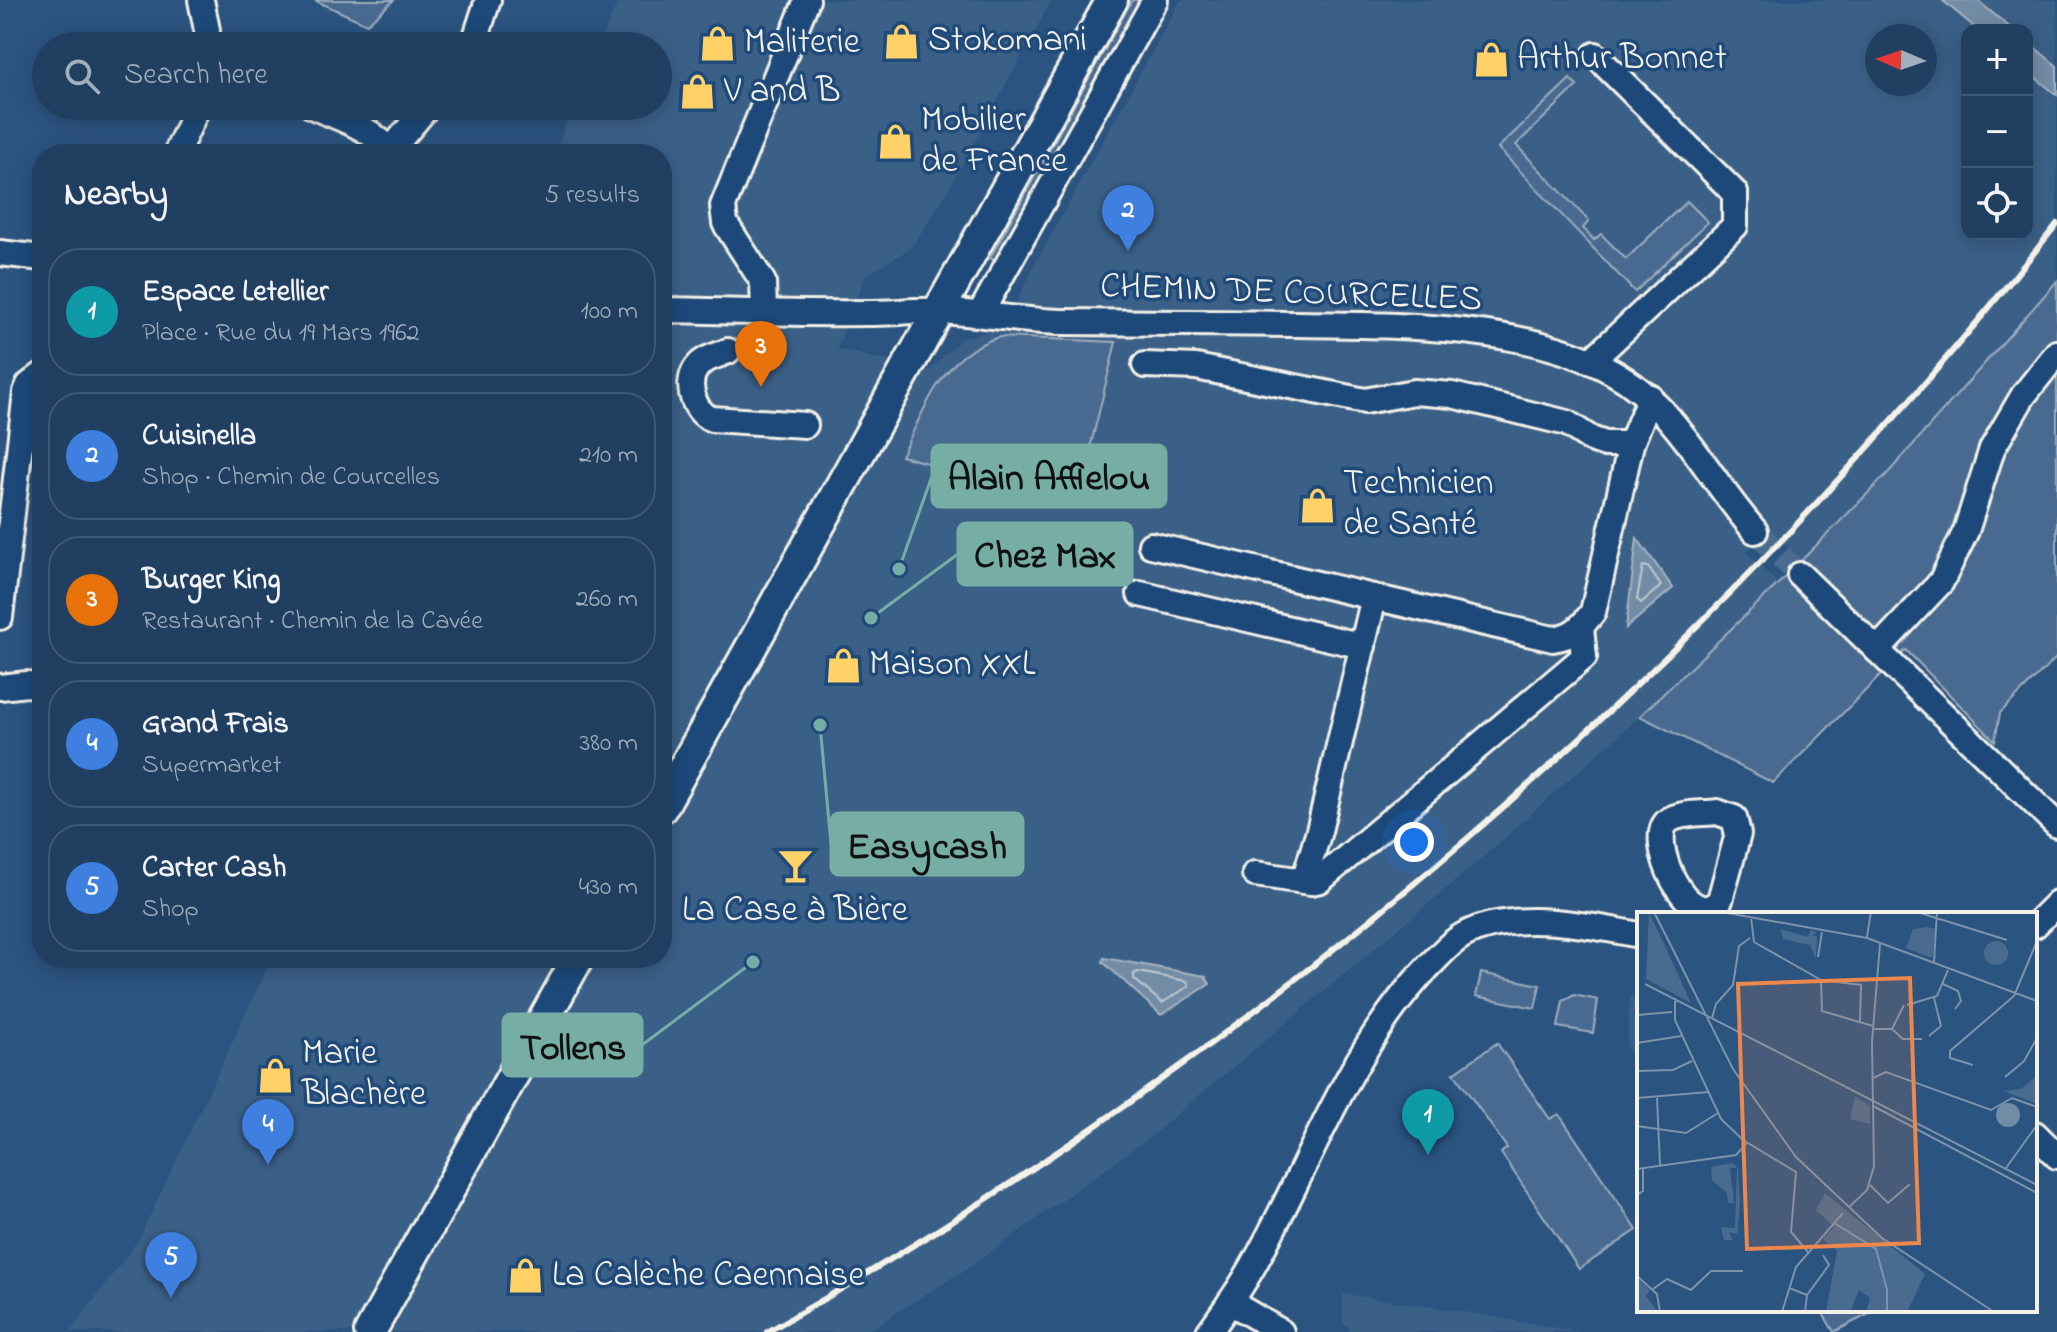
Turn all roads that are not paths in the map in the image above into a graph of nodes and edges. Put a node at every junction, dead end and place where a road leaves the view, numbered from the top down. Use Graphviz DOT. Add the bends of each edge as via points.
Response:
graph roads {
  1 [pos="201,0"];
  2 [pos="488,0"];
  3 [pos="807,0"];
  4 [pos="1112,0"];
  5 [pos="1155,0"];
  6 [pos="207,30"];
  7 [pos="478,32"];
  8 [pos="1595,55"];
  9 [pos="192,120"];
  10 [pos="345,120"];
  11 [pos="417,120"];
  12 [pos="181,144"];
  13 [pos="383,144"];
  14 [pos="397,144"];
  15 [pos="0,253"];
  16 [pos="32,257"];
  17 [pos="672,310"];
  18 [pos="764,311"];
  19 [pos="938,311"];
  20 [pos="980,314"];
  21 [pos="728,351"];
  22 [pos="2057,353"];
  23 [pos="1591,361"];
  24 [pos="1145,365"];
  25 [pos="32,383"];
  26 [pos="1650,397"];
  27 [pos="805,425"];
  28 [pos="1631,444"];
  29 [pos="1755,531"];
  30 [pos="1151,545"];
  31 [pos="1800,575"];
  32 [pos="1140,594"];
  33 [pos="1374,597"];
  34 [pos="0,617"];
  35 [pos="1581,627"];
  36 [pos="1363,646"];
  37 [pos="1877,650"];
  38 [pos="32,685"];
  39 [pos="0,687"];
  40 [pos="672,789"];
  41 [pos="2057,825"];
  42 [pos="1255,874"];
  43 [pos="1304,881"];
  44 [pos="2057,903"];
  45 [pos="2037,923"];
  46 [pos="1637,935"];
  47 [pos="572,968"];
  48 [pos="2037,1136"];
  49 [pos="2057,1156"];
  50 [pos="1230,1302"];
  51 [pos="370,1332"];
  52 [pos="1209,1332"];
  53 [pos="1281,1332"];
  1 -- 6 [label="street"];
  2 -- 7 [label="street"];
  3 -- 18 [label="street" via="723,206 725,223 763,282"];
  4 -- 19 [label="main road"];
  5 -- 20 [label="street"];
  8 -- 23 [label="street" via="1735,193 1735,226"];
  9 -- 12 [label="street"];
  10 -- 13 [label="street" via="368,130"];
  11 -- 14 [label="street"];
  15 -- 16 [label="street"];
  17 -- 18 [label="street, CHEMIN DE COURCELLES"];
  18 -- 19 [label="street, CHEMIN DE COURCELLES"];
  19 -- 20 [label="street, CHEMIN DE COURCELLES"];
  19 -- 40 [label="main road"];
  20 -- 23 [label="street, CHEMIN DE COURCELLES" via="1055,322 1449,329 1534,344"];
  21 -- 27 [label="street" via="701,362 694,371 692,399 703,416"];
  22 -- 37 [label="street" via="2023,396 1992,449 1966,531 1941,582"];
  23 -- 26 [label="street, CHEMIN DE COURCELLES"];
  24 -- 28 [label="street" via="1196,367 1365,401 1414,392 1452,395 1567,423 1605,444"];
  25 -- 34 [label="street" via="26,392"];
  26 -- 28 [label="street"];
  26 -- 29 [label="street, CHEMIN DE COURCELLES"];
  28 -- 35 [label="street" via="1593,612"];
  30 -- 33 [label="street"];
  31 -- 37 [label="street"];
  32 -- 36 [label="street"];
  33 -- 35 [label="street" via="1553,639 1570,637"];
  33 -- 36 [label="street"];
  35 -- 43 [label="street" via="1584,657 1334,869 1320,880"];
  36 -- 43 [label="street"];
  37 -- 41 [label="street"];
  38 -- 39 [label="street"];
  42 -- 43 [label="street"];
  44 -- 45 [label="street"];
  46 -- 50 [label="street" via="1572,924 1508,923 1468,932 1448,947 1395,1005 1357,1061"];
  47 -- 51 [label="main road"];
  48 -- 49 [label="street"];
  50 -- 52 [label="street"];
  50 -- 53 [label="street"];
}
